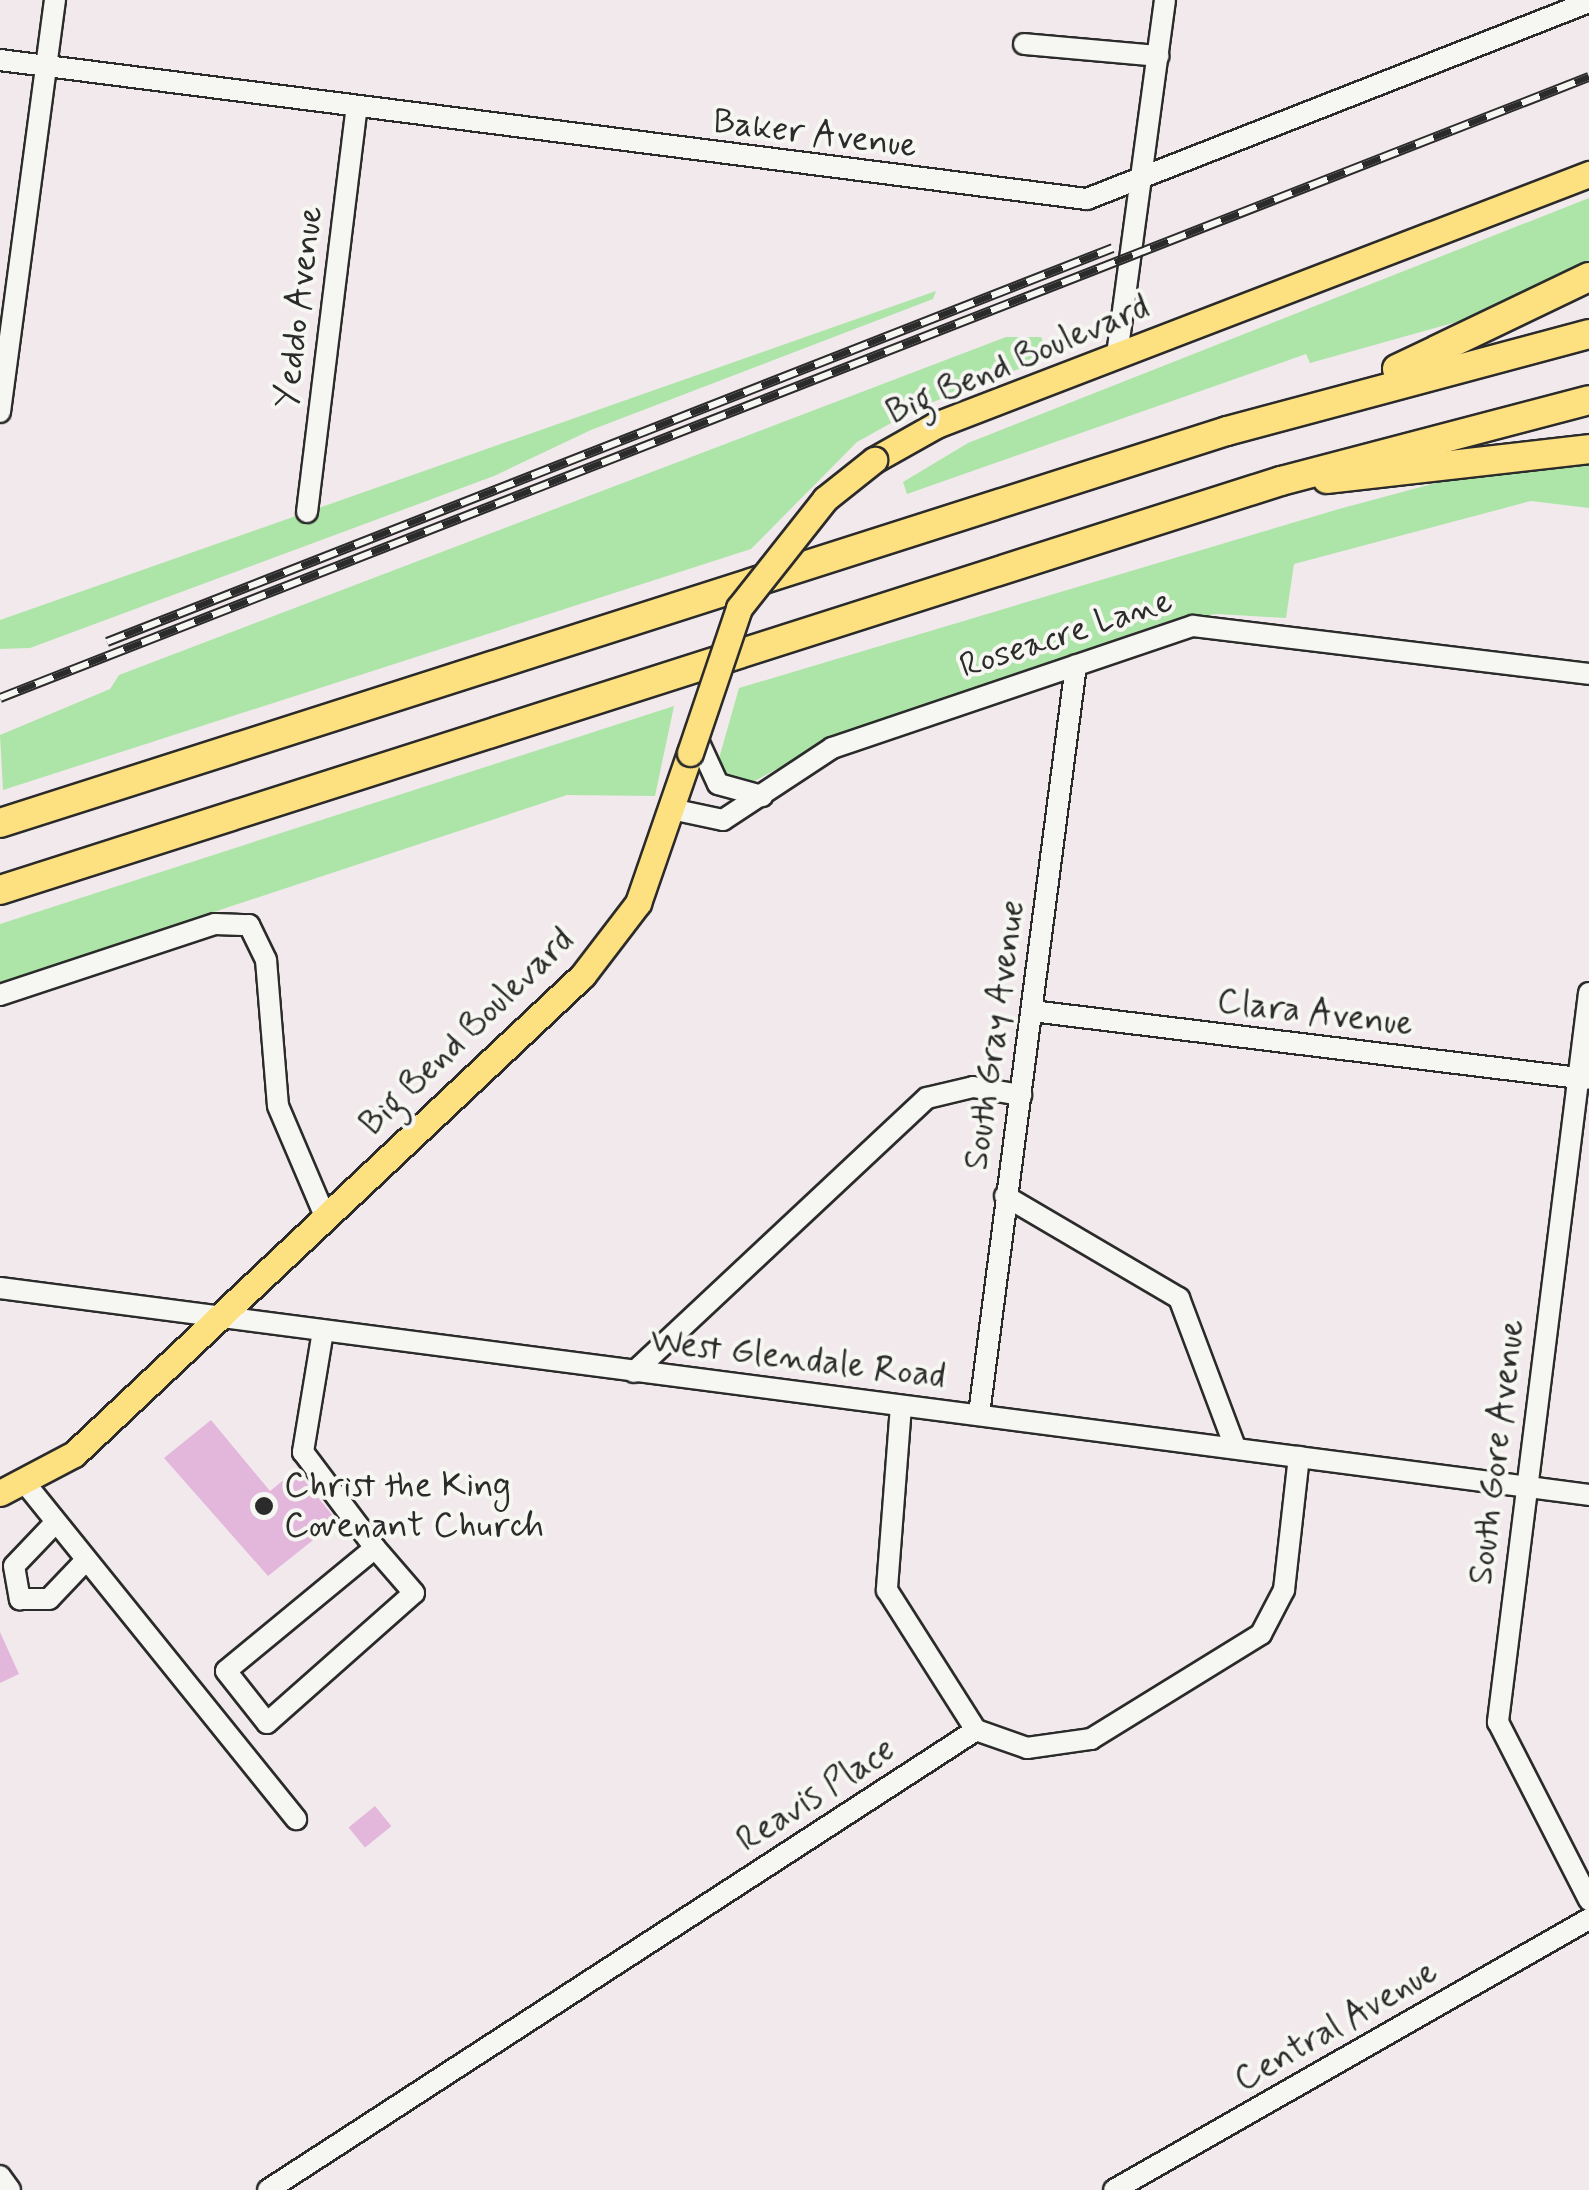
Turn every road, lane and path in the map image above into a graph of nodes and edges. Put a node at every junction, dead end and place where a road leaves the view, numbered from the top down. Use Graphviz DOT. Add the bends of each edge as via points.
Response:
graph roads {
  1 [pos="55,0"];
  2 [pos="1165,0"];
  3 [pos="1589,2"];
  4 [pos="1024,44"];
  5 [pos="1158,56"];
  6 [pos="0,60"];
  7 [pos="46,70"];
  8 [pos="356,111"];
  9 [pos="1589,174"];
  10 [pos="1142,180"];
  11 [pos="1589,277"];
  12 [pos="1589,334"];
  13 [pos="1117,354"];
  14 [pos="1332,400"];
  15 [pos="1589,400"];
  16 [pos="0,412"];
  17 [pos="1589,449"];
  18 [pos="1281,482"];
  19 [pos="306,512"];
  20 [pos="1076,666"];
  21 [pos="1589,674"];
  22 [pos="692,743"];
  23 [pos="762,796"];
  24 [pos="676,810"];
  25 [pos="0,823"];
  26 [pos="0,890"];
  27 [pos="1589,993"];
  28 [pos="0,995"];
  29 [pos="1032,1011"];
  30 [pos="1584,1079"];
  31 [pos="1021,1095"];
  32 [pos="1005,1196"];
  33 [pos="325,1216"];
  34 [pos="0,1288"];
  35 [pos="224,1317"];
  36 [pos="324,1331"];
  37 [pos="634,1372"];
  38 [pos="901,1406"];
  39 [pos="979,1414"];
  40 [pos="1235,1446"];
  41 [pos="1299,1457"];
  42 [pos="25,1483"];
  43 [pos="1524,1487"];
  44 [pos="0,1492"];
  45 [pos="1589,1495"];
  46 [pos="55,1522"];
  47 [pos="375,1548"];
  48 [pos="84,1561"];
  49 [pos="976,1730"];
  50 [pos="296,1820"];
  51 [pos="1589,1900"];
  52 [pos="1589,1918"];
  53 [pos="0,2176"];
  54 [pos="10,2190"];
  55 [pos="268,2190"];
  56 [pos="1114,2190"];
  1 -- 7 [label="street"];
  2 -- 5 [label="street"];
  3 -- 10 [label="street, Baker Avenue"];
  4 -- 5 [label="street"];
  5 -- 10 [label="street"];
  6 -- 7 [label="street, Baker Avenue"];
  7 -- 8 [label="street, Baker Avenue"];
  7 -- 16 [label="street"];
  8 -- 10 [label="street, Baker Avenue" via="1088,199"];
  8 -- 19 [label="street, Yeddo Avenue"];
  9 -- 13 [label="main road, Big Bend Boulevard"];
  10 -- 13 [label="street"];
  11 -- 14 [label="highway"];
  12 -- 14 [label="highway"];
  13 -- 22 [label="main road, Big Bend Boulevard, bridge" via="936,424 824,498 739,608"];
  14 -- 25 [label="highway"];
  15 -- 18 [label="highway"];
  17 -- 18 [label="highway" via="1387,477"];
  18 -- 26 [label="highway"];
  20 -- 21 [label="street, Roseacre Lane" via="1212,624"];
  20 -- 23 [label="street, Roseacre Lane" via="832,748"];
  20 -- 29 [label="street, South Gray Avenue"];
  22 -- 23 [label="street" via="718,784"];
  22 -- 24 [label="main road, Big Bend Boulevard"];
  23 -- 24 [label="street, Roseacre Lane" via="723,820"];
  24 -- 33 [label="main road, Big Bend Boulevard" via="638,904 582,976"];
  27 -- 30 [label="street, South Gore Avenue"];
  28 -- 33 [label="street" via="214,924 249,925 264,943 278,1106"];
  29 -- 30 [label="street, Clara Avenue"];
  29 -- 31 [label="street, South Gray Avenue"];
  30 -- 43 [label="street, South Gore Avenue"];
  31 -- 32 [label="street, South Gray Avenue"];
  31 -- 37 [label="street" via="973,1087 927,1098"];
  32 -- 39 [label="street, South Gray Avenue"];
  32 -- 40 [label="street" via="1178,1298"];
  33 -- 35 [label="main road, Big Bend Boulevard"];
  34 -- 35 [label="street, West Glendale Road"];
  35 -- 36 [label="street, West Glendale Road"];
  35 -- 42 [label="main road, Big Bend Boulevard" via="74,1454"];
  36 -- 37 [label="street, West Glendale Road"];
  36 -- 47 [label="street" via="303,1452"];
  37 -- 38 [label="street, West Glendale Road"];
  38 -- 39 [label="street, West Glendale Road"];
  38 -- 49 [label="street" via="888,1590"];
  39 -- 40 [label="street, West Glendale Road"];
  40 -- 41 [label="street, West Glendale Road"];
  41 -- 43 [label="street, West Glendale Road"];
  41 -- 49 [label="street" via="1284,1590 1261,1634 1091,1739 1027,1748"];
  42 -- 44 [label="main road, Big Bend Boulevard"];
  42 -- 46 [label="street"];
  43 -- 45 [label="street, West Glendale Road"];
  43 -- 51 [label="street, South Gore Avenue" via="1498,1722"];
  46 -- 48 [label="street"];
  46 -- 48 [label="street" via="14,1566 20,1599 49,1599"];
  47 -- 47 [label="street" via="226,1671 267,1723 414,1593"];
  48 -- 50 [label="street"];
  49 -- 55 [label="street, Reavis Place"];
  52 -- 56 [label="street, Central Avenue"];
  53 -- 54 [label="street"];
}
